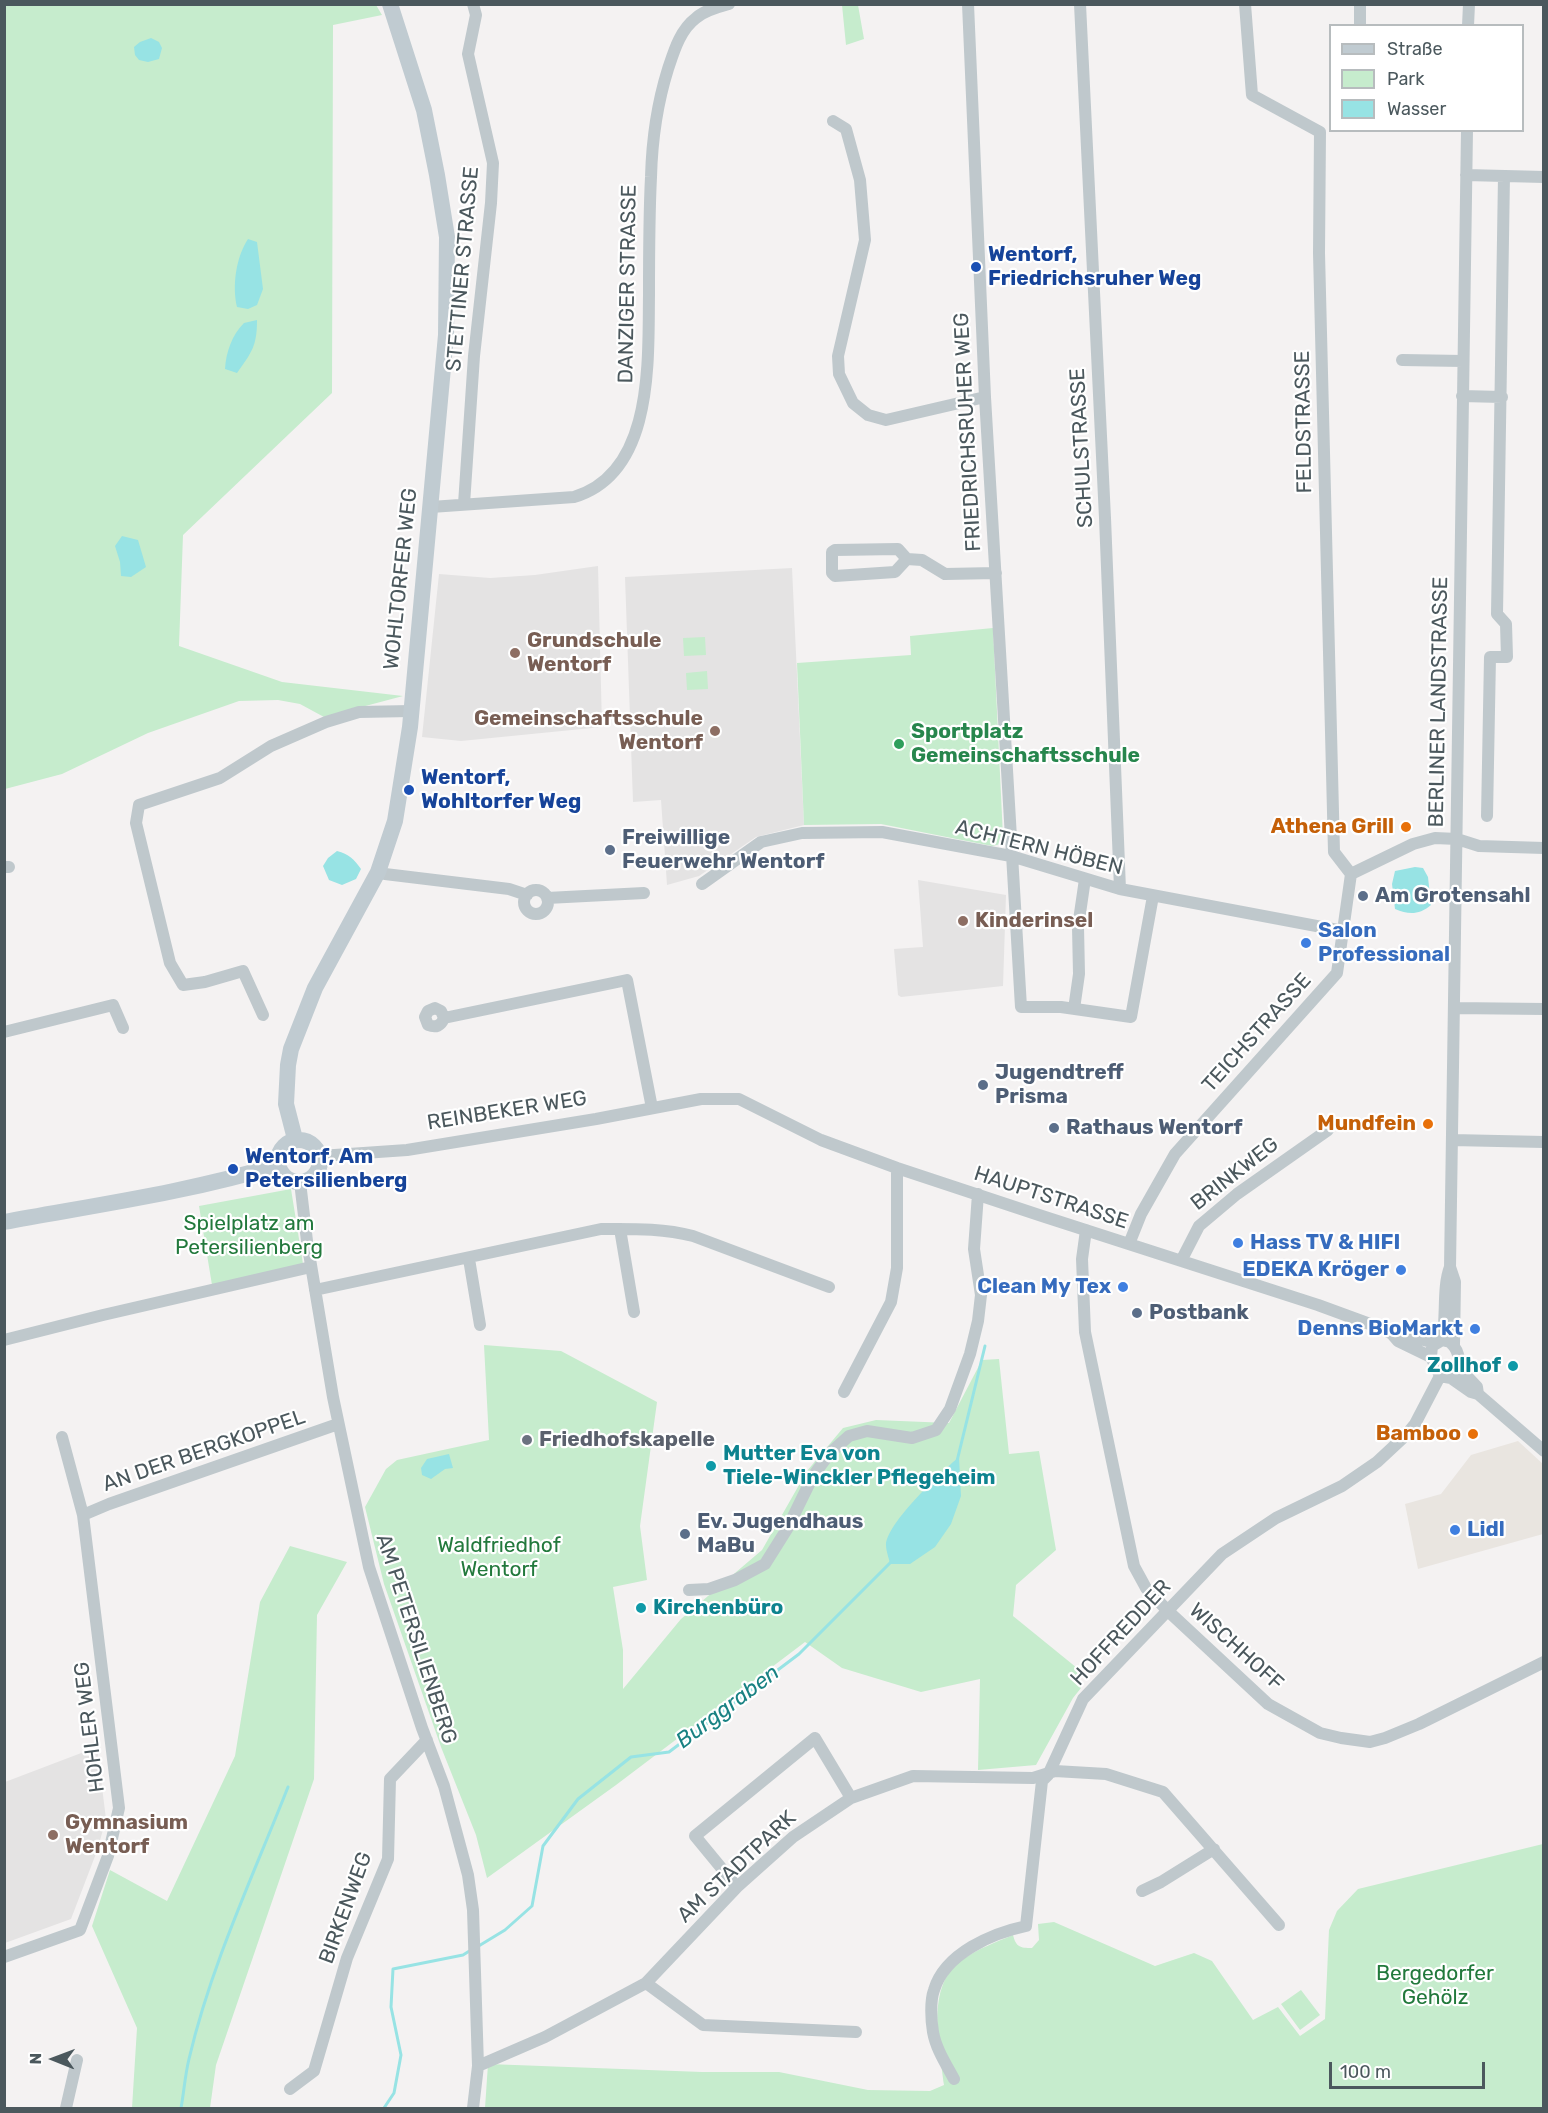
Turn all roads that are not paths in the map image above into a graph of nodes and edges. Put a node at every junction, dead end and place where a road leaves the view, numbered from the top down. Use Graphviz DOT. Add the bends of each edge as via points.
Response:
graph roads {
  1 [pos="390,4"];
  2 [pos="473,4"];
  3 [pos="729,4"];
  4 [pos="968,4"];
  5 [pos="1080,4"];
  6 [pos="1245,4"];
  7 [pos="1360,4"];
  8 [pos="1469,4"];
  9 [pos="1360,24"];
  10 [pos="1468,24"];
  11 [pos="833,121"];
  12 [pos="1325,131"];
  13 [pos="1467,132"];
  14 [pos="1466,176"];
  15 [pos="1504,176"];
  16 [pos="1544,177"];
  17 [pos="1402,360"];
  18 [pos="1463,361"];
  19 [pos="1462,396"];
  20 [pos="985,397"];
  21 [pos="1502,397"];
  22 [pos="464,504"];
  23 [pos="431,507"];
  24 [pos="907,559"];
  25 [pos="996,573"];
  26 [pos="411,711"];
  27 [pos="1487,816"];
  28 [pos="1457,839"];
  29 [pos="1544,848"];
  30 [pos="1011,856"];
  31 [pos="378,872"];
  32 [pos="1351,873"];
  33 [pos="1085,879"];
  34 [pos="702,884"];
  35 [pos="1120,889"];
  36 [pos="644,893"];
  37 [pos="527,895"];
  38 [pos="1153,896"];
  39 [pos="547,898"];
  40 [pos="1343,932"];
  41 [pos="1454,1008"];
  42 [pos="1074,1009"];
  43 [pos="1544,1009"];
  44 [pos="263,1015"];
  45 [pos="444,1018"];
  46 [pos="123,1028"];
  47 [pos="4,1032"];
  48 [pos="701,1099"];
  49 [pos="652,1108"];
  50 [pos="1328,1130"];
  51 [pos="295,1139"];
  52 [pos="1452,1140"];
  53 [pos="1544,1142"];
  54 [pos="320,1156"];
  55 [pos="278,1165"];
  56 [pos="897,1168"];
  57 [pos="300,1182"];
  58 [pos="978,1194"];
  59 [pos="4,1222"];
  60 [pos="620,1229"];
  61 [pos="1086,1230"];
  62 [pos="1129,1244"];
  63 [pos="469,1259"];
  64 [pos="1180,1262"];
  65 [pos="311,1267"];
  66 [pos="829,1287"];
  67 [pos="315,1290"];
  68 [pos="634,1312"];
  69 [pos="480,1325"];
  70 [pos="1392,1334"];
  71 [pos="4,1340"];
  72 [pos="1444,1343"];
  73 [pos="1431,1357"];
  74 [pos="1450,1374"];
  75 [pos="844,1392"];
  76 [pos="338,1424"];
  77 [pos="62,1437"];
  78 [pos="1544,1451"];
  79 [pos="83,1515"];
  80 [pos="689,1590"];
  81 [pos="1167,1611"];
  82 [pos="1544,1662"];
  83 [pos="427,1740"];
  84 [pos="1048,1775"];
  85 [pos="852,1798"];
  86 [pos="1214,1849"];
  87 [pos="737,1887"];
  88 [pos="1142,1891"];
  89 [pos="1279,1925"];
  90 [pos="4,1957"];
  91 [pos="646,1983"];
  92 [pos="856,2032"];
  93 [pos="77,2060"];
  94 [pos="478,2066"];
  95 [pos="954,2079"];
  96 [pos="290,2089"];
  97 [pos="66,2109"];
  98 [pos="473,2109"];
  1 -- 23 [label="main road, WOHLTORFER WEG" via="424,110 447,237 446,335"];
  2 -- 22 [label="street, STETTINER STRASSE" via="476,15 468,54 493,163"];
  3 -- 22 [label="street, DANZIGER STRASSE" via="696,18 683,33 663,89 651,178 646,392 635,433 620,463 595,489 574,497"];
  4 -- 20 [label="street, FRIEDRICHSRUHER WEG"];
  5 -- 35 [label="street, SCHULSTRASSE"];
  6 -- 12 [label="street, FELDSTRASSE" via="1252,95"];
  7 -- 9 [label="street"];
  8 -- 10 [label="street"];
  11 -- 20 [label="street" via="846,129 857,165 865,240 838,356 845,388 868,415 886,420"];
  12 -- 32 [label="street, FELDSTRASSE" via="1319,253 1335,852"];
  13 -- 14 [label="street, BERLINER LANDSTRASSE"];
  14 -- 15 [label="street"];
  14 -- 18 [label="street, BERLINER LANDSTRASSE"];
  15 -- 16 [label="street"];
  15 -- 21 [label="street"];
  17 -- 18 [label="street"];
  18 -- 19 [label="street, BERLINER LANDSTRASSE"];
  19 -- 21 [label="street"];
  19 -- 28 [label="street, BERLINER LANDSTRASSE"];
  20 -- 25 [label="street, FRIEDRICHSRUHER WEG"];
  21 -- 27 [label="street" via="1497,614 1506,624 1507,657 1490,657"];
  22 -- 23 [label="street, DANZIGER STRASSE"];
  23 -- 26 [label="main road, WOHLTORFER WEG"];
  24 -- 24 [label="street" via="898,549 831,552 832,573 836,576 895,572"];
  24 -- 25 [label="street" via="922,560 945,574"];
  25 -- 30 [label="street, FRIEDRICHSRUHER WEG"];
  26 -- 31 [label="main road, WOHLTORFER WEG" via="395,821"];
  26 -- 44 [label="street" via="359,712 326,722 271,746 220,778 139,805 136,823 170,963 183,985 243,971"];
  28 -- 29 [label="street" via="1479,846"];
  28 -- 32 [label="street" via="1426,840"];
  28 -- 41 [label="street, BERLINER LANDSTRASSE"];
  30 -- 33 [label="street, ACHTERN HÖBEN"];
  30 -- 34 [label="street, ACHTERN HÖBEN" via="882,832 801,833 761,842"];
  30 -- 42 [label="street, FRIEDRICHSRUHER WEG" via="1021,1007"];
  31 -- 37 [label="street" via="509,889"];
  31 -- 51 [label="main road, WOHLTORFER WEG" via="315,988 291,1049 286,1104"];
  32 -- 40 [label="street"];
  33 -- 35 [label="street, ACHTERN HÖBEN"];
  33 -- 42 [label="street" via="1077,927 1079,974"];
  35 -- 38 [label="street, ACHTERN HÖBEN"];
  36 -- 39 [label="street"];
  37 -- 39 [label="street" via="536,890"];
  37 -- 39 [label="street" via="526,907 535,913 545,909"];
  38 -- 40 [label="street, ACHTERN HÖBEN"];
  38 -- 42 [label="street" via="1131,1017"];
  40 -- 62 [label="street, TEICHSTRASSE" via="1337,973 1175,1154"];
  41 -- 43 [label="street"];
  41 -- 52 [label="street, BERLINER LANDSTRASSE"];
  45 -- 49 [label="street" via="627,980"];
  46 -- 47 [label="street" via="113,1005"];
  48 -- 49 [label="street, REINBEKER WEG"];
  48 -- 56 [label="street, HAUPTSTRASSE" via="739,1099 821,1140"];
  49 -- 54 [label="street, REINBEKER WEG" via="407,1150"];
  50 -- 64 [label="street, BRINKWEG" via="1199,1226"];
  51 -- 54 [label="main road" via="308,1141"];
  51 -- 55 [label="main road" via="283,1146"];
  52 -- 53 [label="street"];
  52 -- 72 [label="street, BERLINER LANDSTRASSE" via="1450,1267 1455,1282"];
  54 -- 57 [label="main road" via="316,1173"];
  55 -- 57 [label="main road" via="288,1179"];
  55 -- 59 [label="main road" via="185,1189"];
  56 -- 58 [label="street, HAUPTSTRASSE"];
  56 -- 75 [label="street" via="897,1268 891,1302"];
  57 -- 65 [label="street, AM PETERSILIENBERG"];
  58 -- 61 [label="street, HAUPTSTRASSE"];
  58 -- 80 [label="street" via="974,1249 981,1295 978,1321 950,1409 936,1430 912,1438 867,1431 849,1436 813,1476 765,1564 709,1589"];
  60 -- 63 [label="street" via="601,1229"];
  60 -- 66 [label="street" via="670,1230 693,1236"];
  60 -- 68 [label="street"];
  61 -- 62 [label="street, HAUPTSTRASSE"];
  61 -- 81 [label="street, WISCHHOFF" via="1082,1259 1085,1332 1134,1566 1146,1588"];
  62 -- 64 [label="street, HAUPTSTRASSE"];
  63 -- 67 [label="street"];
  63 -- 69 [label="street"];
  64 -- 70 [label="street, HAUPTSTRASSE" via="1318,1305"];
  65 -- 67 [label="street, AM PETERSILIENBERG"];
  65 -- 71 [label="street"];
  67 -- 76 [label="street, AM PETERSILIENBERG"];
  70 -- 72 [label="street, HAUPTSTRASSE"];
  70 -- 73 [label="street, HAUPTSTRASSE"];
  72 -- 73 [label="street" via="1432,1346"];
  72 -- 74 [label="street" via="1459,1362"];
  73 -- 74 [label="street"];
  74 -- 78 [label="street"];
  74 -- 81 [label="street, HOFFREDDER" via="1406,1435 1377,1462 1342,1486 1276,1518 1222,1554"];
  76 -- 79 [label="street, AN DER BERGKOPPEL"];
  76 -- 83 [label="street, AM PETERSILIENBERG" via="369,1567"];
  77 -- 79 [label="street, HOHLER WEG"];
  79 -- 90 [label="street, HOHLER WEG" via="119,1808 108,1856 80,1930"];
  81 -- 82 [label="street, WISCHHOFF" via="1268,1704 1320,1733 1370,1742 1419,1724"];
  81 -- 84 [label="street, HOFFREDDER" via="1083,1699"];
  83 -- 94 [label="street, AM PETERSILIENBERG" via="468,1875 473,1910"];
  83 -- 96 [label="street, BIRKENWEG" via="390,1779 388,1859 347,1958 314,2071"];
  84 -- 85 [label="street, AM STADTPARK" via="913,1776"];
  84 -- 86 [label="street, AM STADTPARK" via="1055,1771 1106,1774 1163,1792"];
  84 -- 95 [label="street, HOFFREDDER" via="1042,1781 1026,1926 956,1957 934,1990 933,2033"];
  85 -- 87 [label="street, AM STADTPARK" via="793,1837"];
  85 -- 87 [label="street" via="815,1738 695,1836"];
  86 -- 88 [label="street"];
  86 -- 89 [label="street, AM STADTPARK"];
  87 -- 91 [label="street, AM STADTPARK"];
  91 -- 92 [label="street" via="703,2025"];
  91 -- 94 [label="street, AM STADTPARK" via="545,2037"];
  93 -- 97 [label="street"];
  94 -- 98 [label="street, AM PETERSILIENBERG"];
}
